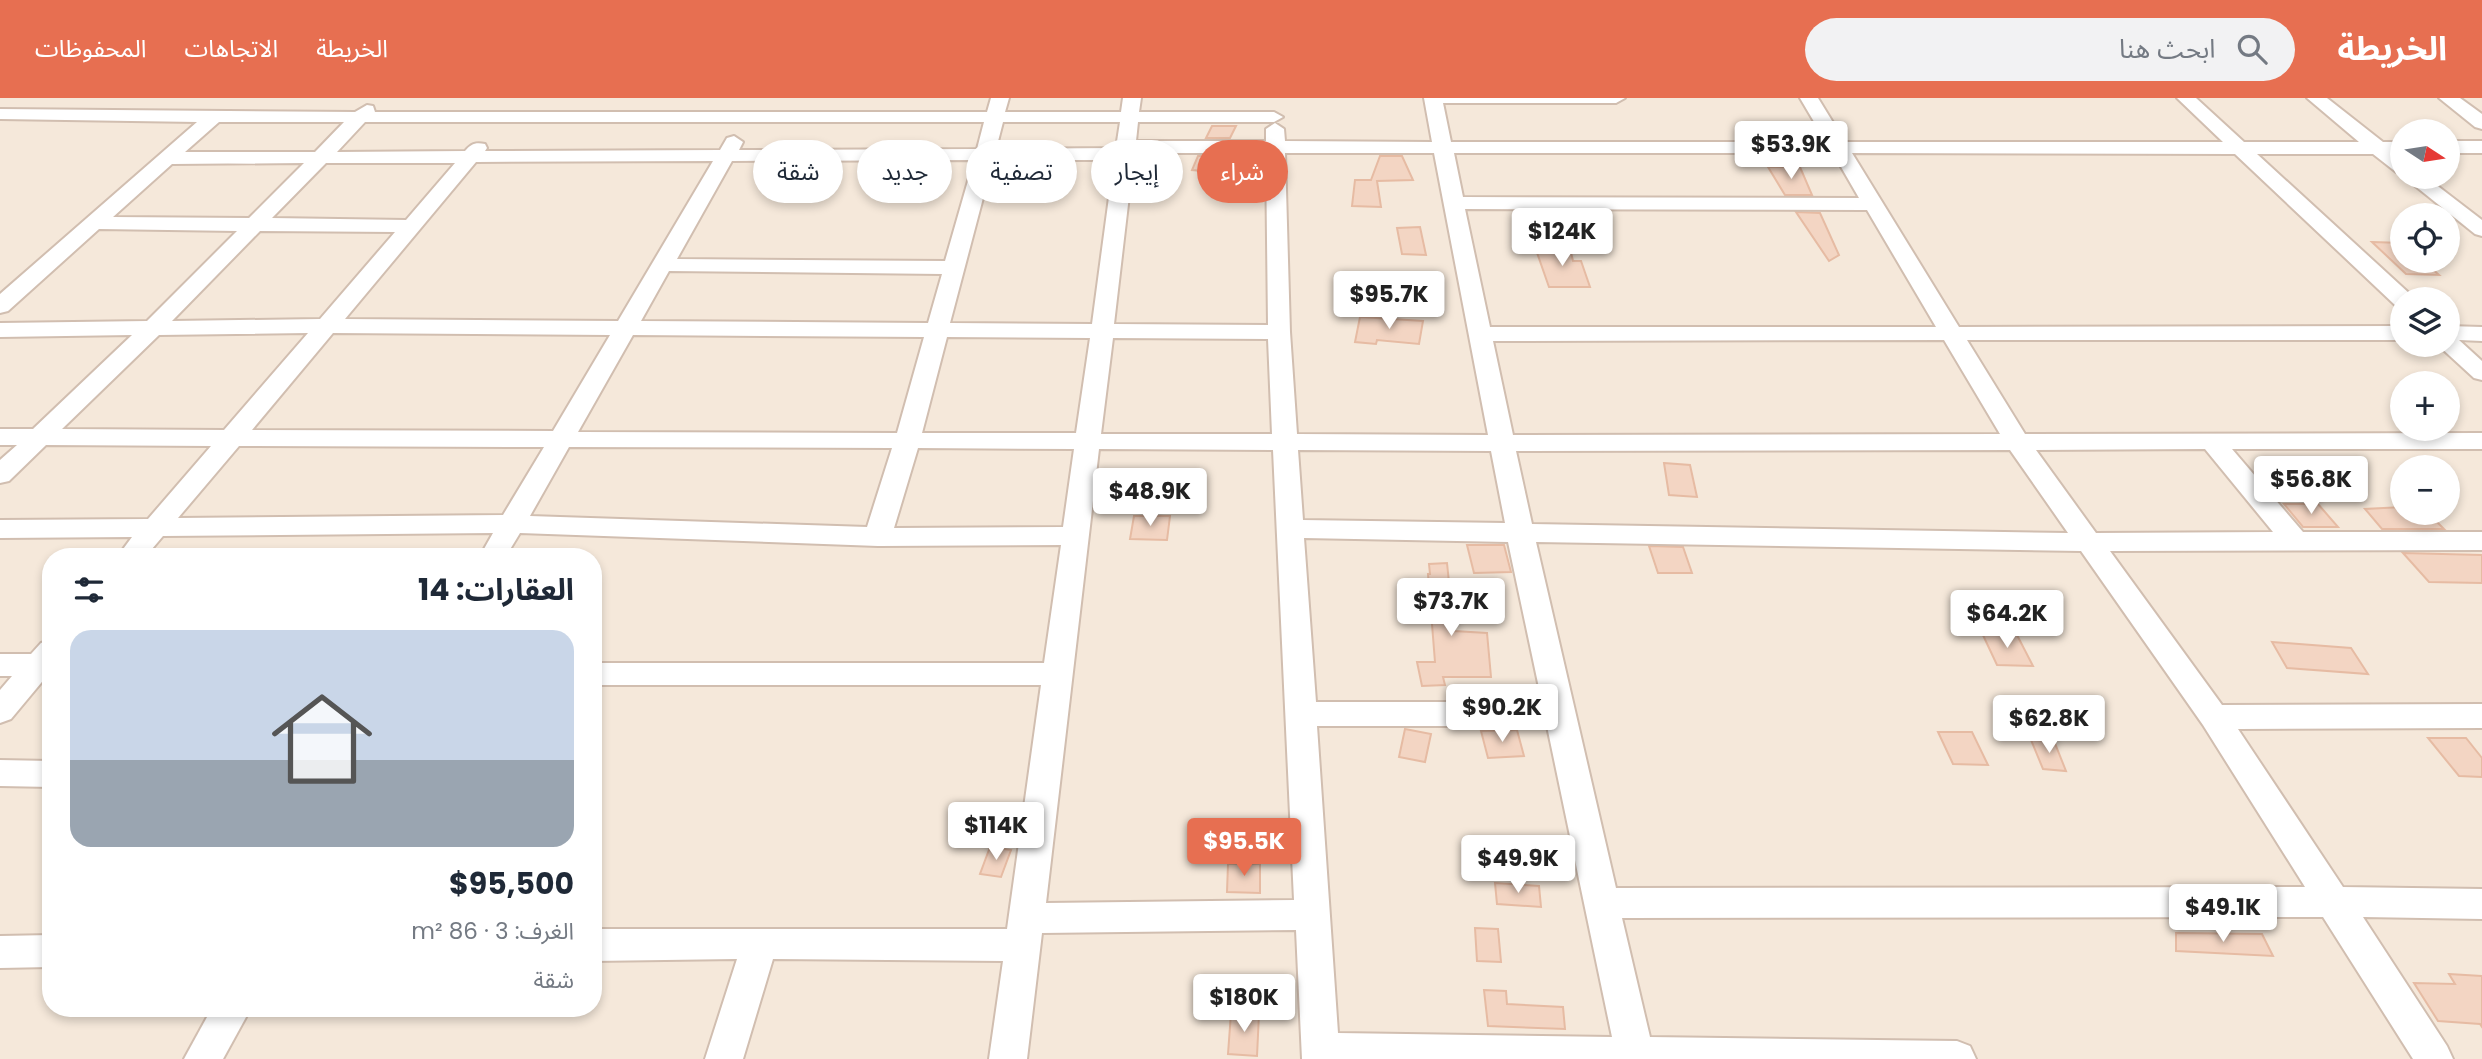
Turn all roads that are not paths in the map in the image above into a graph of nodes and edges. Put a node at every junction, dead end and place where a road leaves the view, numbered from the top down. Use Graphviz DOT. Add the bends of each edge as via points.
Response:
graph roads {
  1 [pos="379,98"];
  2 [pos="520,98"];
  3 [pos="761,98"];
  4 [pos="1616,98"];
  5 [pos="1809,98"];
  6 [pos="2186,98"];
  7 [pos="2316,98"];
  8 [pos="2448,98"];
  9 [pos="997,108"];
  10 [pos="1130,108"];
  11 [pos="1273,108"];
  12 [pos="0,114"];
  13 [pos="214,117"];
  14 [pos="359,117"];
  15 [pos="504,117"];
  16 [pos="748,118"];
  17 [pos="2482,123"];
  18 [pos="988,140"];
  19 [pos="1127,140"];
  20 [pos="1276,140"];
  21 [pos="1288,145"];
  22 [pos="2482,147"];
  23 [pos="1444,148"];
  24 [pos="1841,148"];
  25 [pos="2241,148"];
  26 [pos="2378,148"];
  27 [pos="2390,148"];
  28 [pos="2460,148"];
  29 [pos="966,155"];
  30 [pos="726,156"];
  31 [pos="470,157"];
  32 [pos="168,158"];
  33 [pos="319,158"];
  34 [pos="2390,158"];
  35 [pos="2429,189"];
  36 [pos="971,203"];
  37 [pos="1119,203"];
  38 [pos="1277,203"];
  39 [pos="1455,203"];
  40 [pos="1874,204"];
  41 [pos="94,223"];
  42 [pos="256,223"];
  43 [pos="412,226"];
  44 [pos="2482,230"];
  45 [pos="663,265"];
  46 [pos="954,268"];
  47 [pos="2390,288"];
  48 [pos="0,306"];
  49 [pos="327,326"];
  50 [pos="153,328"];
  51 [pos="626,328"];
  52 [pos="0,330"];
  53 [pos="937,331"];
  54 [pos="1101,331"];
  55 [pos="1279,332"];
  56 [pos="2390,333"];
  57 [pos="2460,333"];
  58 [pos="1482,334"];
  59 [pos="2482,334"];
  60 [pos="1951,335"];
  61 [pos="2460,354"];
  62 [pos="2482,373"];
  63 [pos="0,437"];
  64 [pos="38,437"];
  65 [pos="232,438"];
  66 [pos="562,439"];
  67 [pos="1087,441"];
  68 [pos="1285,441"];
  69 [pos="907,442"];
  70 [pos="2017,442"];
  71 [pos="2212,442"];
  72 [pos="2482,442"];
  73 [pos="1502,443"];
  74 [pos="0,475"];
  75 [pos="512,524"];
  76 [pos="0,529"];
  77 [pos="155,529"];
  78 [pos="1290,529"];
  79 [pos="1520,533"];
  80 [pos="1073,536"];
  81 [pos="877,537"];
  82 [pos="2295,541"];
  83 [pos="2482,541"];
  84 [pos="2086,542"];
  85 [pos="138,548"];
  86 [pos="498,548"];
  87 [pos="42,658"];
  88 [pos="42,662"];
  89 [pos="0,665"];
  90 [pos="602,674"];
  91 [pos="1056,674"];
  92 [pos="0,711"];
  93 [pos="1560,713"];
  94 [pos="1301,714"];
  95 [pos="2482,716"];
  96 [pos="2214,717"];
  97 [pos="0,774"];
  98 [pos="42,774"];
  99 [pos="2334,902"];
  100 [pos="1602,903"];
  101 [pos="2482,904"];
  102 [pos="1312,915"];
  103 [pos="1026,932"];
  104 [pos="760,943"];
  105 [pos="602,945"];
  106 [pos="42,951"];
  107 [pos="0,952"];
  108 [pos="227,1017"];
  109 [pos="1321,1055"];
  110 [pos="1635,1057"];
  111 [pos="203,1059"];
  112 [pos="724,1059"];
  113 [pos="1008,1059"];
  114 [pos="1956,1059"];
  115 [pos="2434,1059"];
  1 -- 14 [label="street"];
  2 -- 15 [label="street"];
  3 -- 16 [label="street"];
  4 -- 23 [label="street" via="1433,98"];
  5 -- 24 [label="street"];
  6 -- 25 [label="street"];
  7 -- 26 [label="street"];
  8 -- 17 [label="street"];
  9 -- 10 [label="street"];
  9 -- 16 [label="street"];
  9 -- 18 [label="street"];
  10 -- 11 [label="street"];
  10 -- 19 [label="street"];
  11 -- 20 [label="street"];
  12 -- 13 [label="street"];
  13 -- 14 [label="street"];
  13 -- 32 [label="street"];
  14 -- 15 [label="street"];
  14 -- 33 [label="street"];
  15 -- 16 [label="street"];
  15 -- 31 [label="street"];
  16 -- 30 [label="street"];
  21 -- 23 [label="street"];
  22 -- 28 [label="street"];
  23 -- 24 [label="street"];
  23 -- 39 [label="street"];
  24 -- 25 [label="street"];
  24 -- 40 [label="street"];
  25 -- 26 [label="street"];
  25 -- 47 [label="street"];
  26 -- 27 [label="street"];
  26 -- 34 [label="street"];
  29 -- 30 [label="street"];
  30 -- 31 [label="street"];
  30 -- 45 [label="street"];
  31 -- 33 [label="street"];
  31 -- 43 [label="street"];
  32 -- 33 [label="street"];
  32 -- 41 [label="street"];
  33 -- 42 [label="street"];
  35 -- 44 [label="street"];
  36 -- 46 [label="street"];
  37 -- 54 [label="street"];
  38 -- 55 [label="street"];
  39 -- 40 [label="street"];
  39 -- 58 [label="street"];
  40 -- 60 [label="street"];
  41 -- 42 [label="street"];
  41 -- 48 [label="street"];
  42 -- 43 [label="street"];
  42 -- 50 [label="street"];
  43 -- 49 [label="street"];
  45 -- 46 [label="street"];
  45 -- 51 [label="street"];
  46 -- 53 [label="street"];
  49 -- 50 [label="street"];
  49 -- 51 [label="street"];
  49 -- 65 [label="street"];
  50 -- 52 [label="street"];
  50 -- 64 [label="street"];
  51 -- 53 [label="street"];
  51 -- 66 [label="street"];
  53 -- 54 [label="street"];
  53 -- 69 [label="street"];
  54 -- 55 [label="street"];
  54 -- 67 [label="street"];
  55 -- 68 [label="street"];
  56 -- 60 [label="street"];
  57 -- 59 [label="street"];
  58 -- 60 [label="street"];
  58 -- 73 [label="street"];
  60 -- 70 [label="street"];
  61 -- 62 [label="street"];
  63 -- 64 [label="street"];
  64 -- 65 [label="street"];
  64 -- 74 [label="street"];
  65 -- 66 [label="street"];
  65 -- 77 [label="street"];
  66 -- 69 [label="street"];
  66 -- 75 [label="street"];
  67 -- 68 [label="street"];
  67 -- 69 [label="street"];
  67 -- 80 [label="street"];
  68 -- 73 [label="street"];
  68 -- 78 [label="street"];
  69 -- 81 [label="street"];
  70 -- 71 [label="street"];
  70 -- 73 [label="street"];
  70 -- 84 [label="street"];
  71 -- 72 [label="street"];
  71 -- 82 [label="street"];
  73 -- 79 [label="street"];
  75 -- 77 [label="street"];
  75 -- 81 [label="street"];
  75 -- 86 [label="street"];
  76 -- 77 [label="street"];
  77 -- 85 [label="street"];
  78 -- 79 [label="street"];
  78 -- 94 [label="street"];
  79 -- 84 [label="street"];
  79 -- 93 [label="street"];
  80 -- 81 [label="street"];
  80 -- 91 [label="street"];
  82 -- 83 [label="street"];
  82 -- 84 [label="street"];
  84 -- 96 [label="street"];
  87 -- 89 [label="street"];
  88 -- 92 [label="street"];
  90 -- 91 [label="street"];
  91 -- 103 [label="street"];
  93 -- 94 [label="street"];
  93 -- 100 [label="street"];
  94 -- 102 [label="street"];
  95 -- 96 [label="street"];
  96 -- 99 [label="street"];
  97 -- 98 [label="street"];
  99 -- 100 [label="street"];
  99 -- 101 [label="street"];
  99 -- 115 [label="street"];
  100 -- 110 [label="street"];
  102 -- 103 [label="street"];
  102 -- 109 [label="street"];
  103 -- 104 [label="street"];
  103 -- 113 [label="street"];
  104 -- 105 [label="street"];
  104 -- 112 [label="street"];
  106 -- 107 [label="street"];
  108 -- 111 [label="street"];
  109 -- 110 [label="street"];
  110 -- 114 [label="street"];
}
